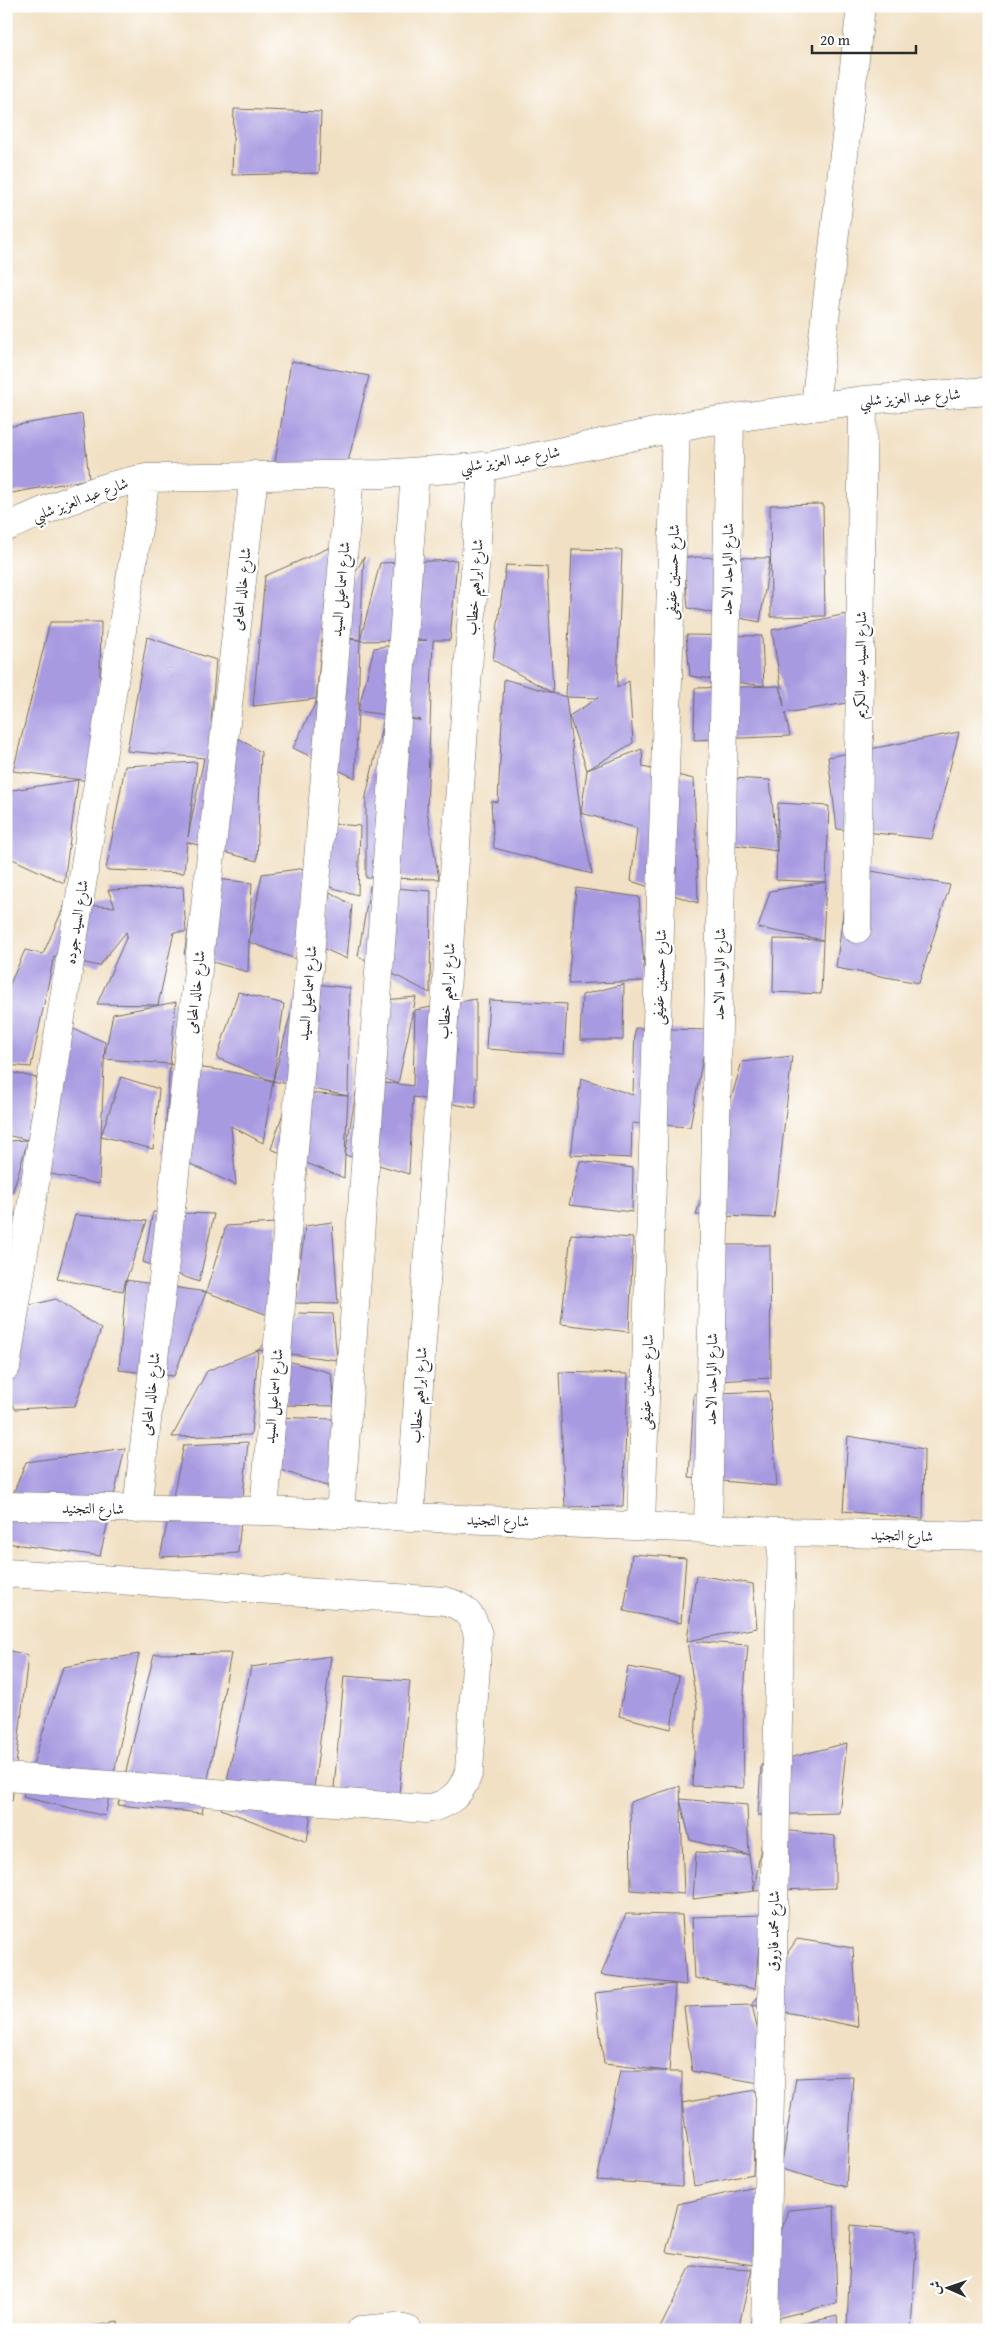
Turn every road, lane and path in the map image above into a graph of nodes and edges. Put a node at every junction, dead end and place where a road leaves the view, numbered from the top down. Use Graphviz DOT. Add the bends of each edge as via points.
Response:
graph roads {
  1 [pos="861,6"];
  2 [pos="989,391"];
  3 [pos="863,400"];
  4 [pos="815,406"];
  5 [pos="730,419"];
  6 [pos="676,428"];
  7 [pos="482,466"];
  8 [pos="415,472"];
  9 [pos="350,474"];
  10 [pos="254,475"];
  11 [pos="146,478"];
  12 [pos="8,533"];
  13 [pos="857,929"];
  14 [pos="6,1367"];
  15 [pos="6,1506"];
  16 [pos="137,1508"];
  17 [pos="264,1511"];
  18 [pos="340,1514"];
  19 [pos="410,1516"];
  20 [pos="641,1526"];
  21 [pos="708,1529"];
  22 [pos="782,1532"];
  23 [pos="989,1536"];
  24 [pos="6,1573"];
  25 [pos="6,1777"];
  26 [pos="361,2330"];
  27 [pos="408,2330"];
  28 [pos="766,2330"];
  1 -- 4 [label="street"];
  2 -- 3 [label="street, شارع عبد العزيز شلبي"];
  3 -- 4 [label="street, شارع عبد العزيز شلبي"];
  3 -- 13 [label="street, شارع السيد عبد الكريم"];
  4 -- 5 [label="street, شارع عبد العزيز شلبي"];
  5 -- 6 [label="street, شارع عبد العزيز شلبي"];
  5 -- 21 [label="street, شارع الواحد الاحد"];
  6 -- 7 [label="street, شارع عبد العزيز شلبي"];
  6 -- 20 [label="street, شارع حسنين عفيفى"];
  7 -- 8 [label="street, شارع عبد العزيز شلبي"];
  7 -- 19 [label="street, شارع ابراهيم خطاب"];
  8 -- 9 [label="street, شارع عبد العزيز شلبي"];
  8 -- 18 [label="street"];
  9 -- 10 [label="street, شارع عبد العزيز شلبي"];
  9 -- 17 [label="street, شارع اسماعيل السيد"];
  10 -- 11 [label="street, شارع عبد العزيز شلبي"];
  10 -- 16 [label="street, شارع خالد المحامى"];
  11 -- 12 [label="street, شارع عبد العزيز شلبي" via="87,493"];
  11 -- 14 [label="street, شارع السيد جوده"];
  15 -- 16 [label="street, شارع التجنيد"];
  16 -- 17 [label="street, شارع التجنيد"];
  17 -- 18 [label="street, شارع التجنيد"];
  18 -- 19 [label="street, شارع التجنيد"];
  19 -- 20 [label="street, شارع التجنيد"];
  20 -- 21 [label="street, شارع التجنيد"];
  21 -- 22 [label="street, شارع التجنيد"];
  22 -- 23 [label="street, شارع التجنيد"];
  22 -- 28 [label="street, شارع محمد فاروق"];
  24 -- 25 [label="street" via="444,1601 466,1610 478,1635 469,1771 453,1800 440,1806 426,1809"];
  26 -- 27 [label="street" via="396,2326"];
}
